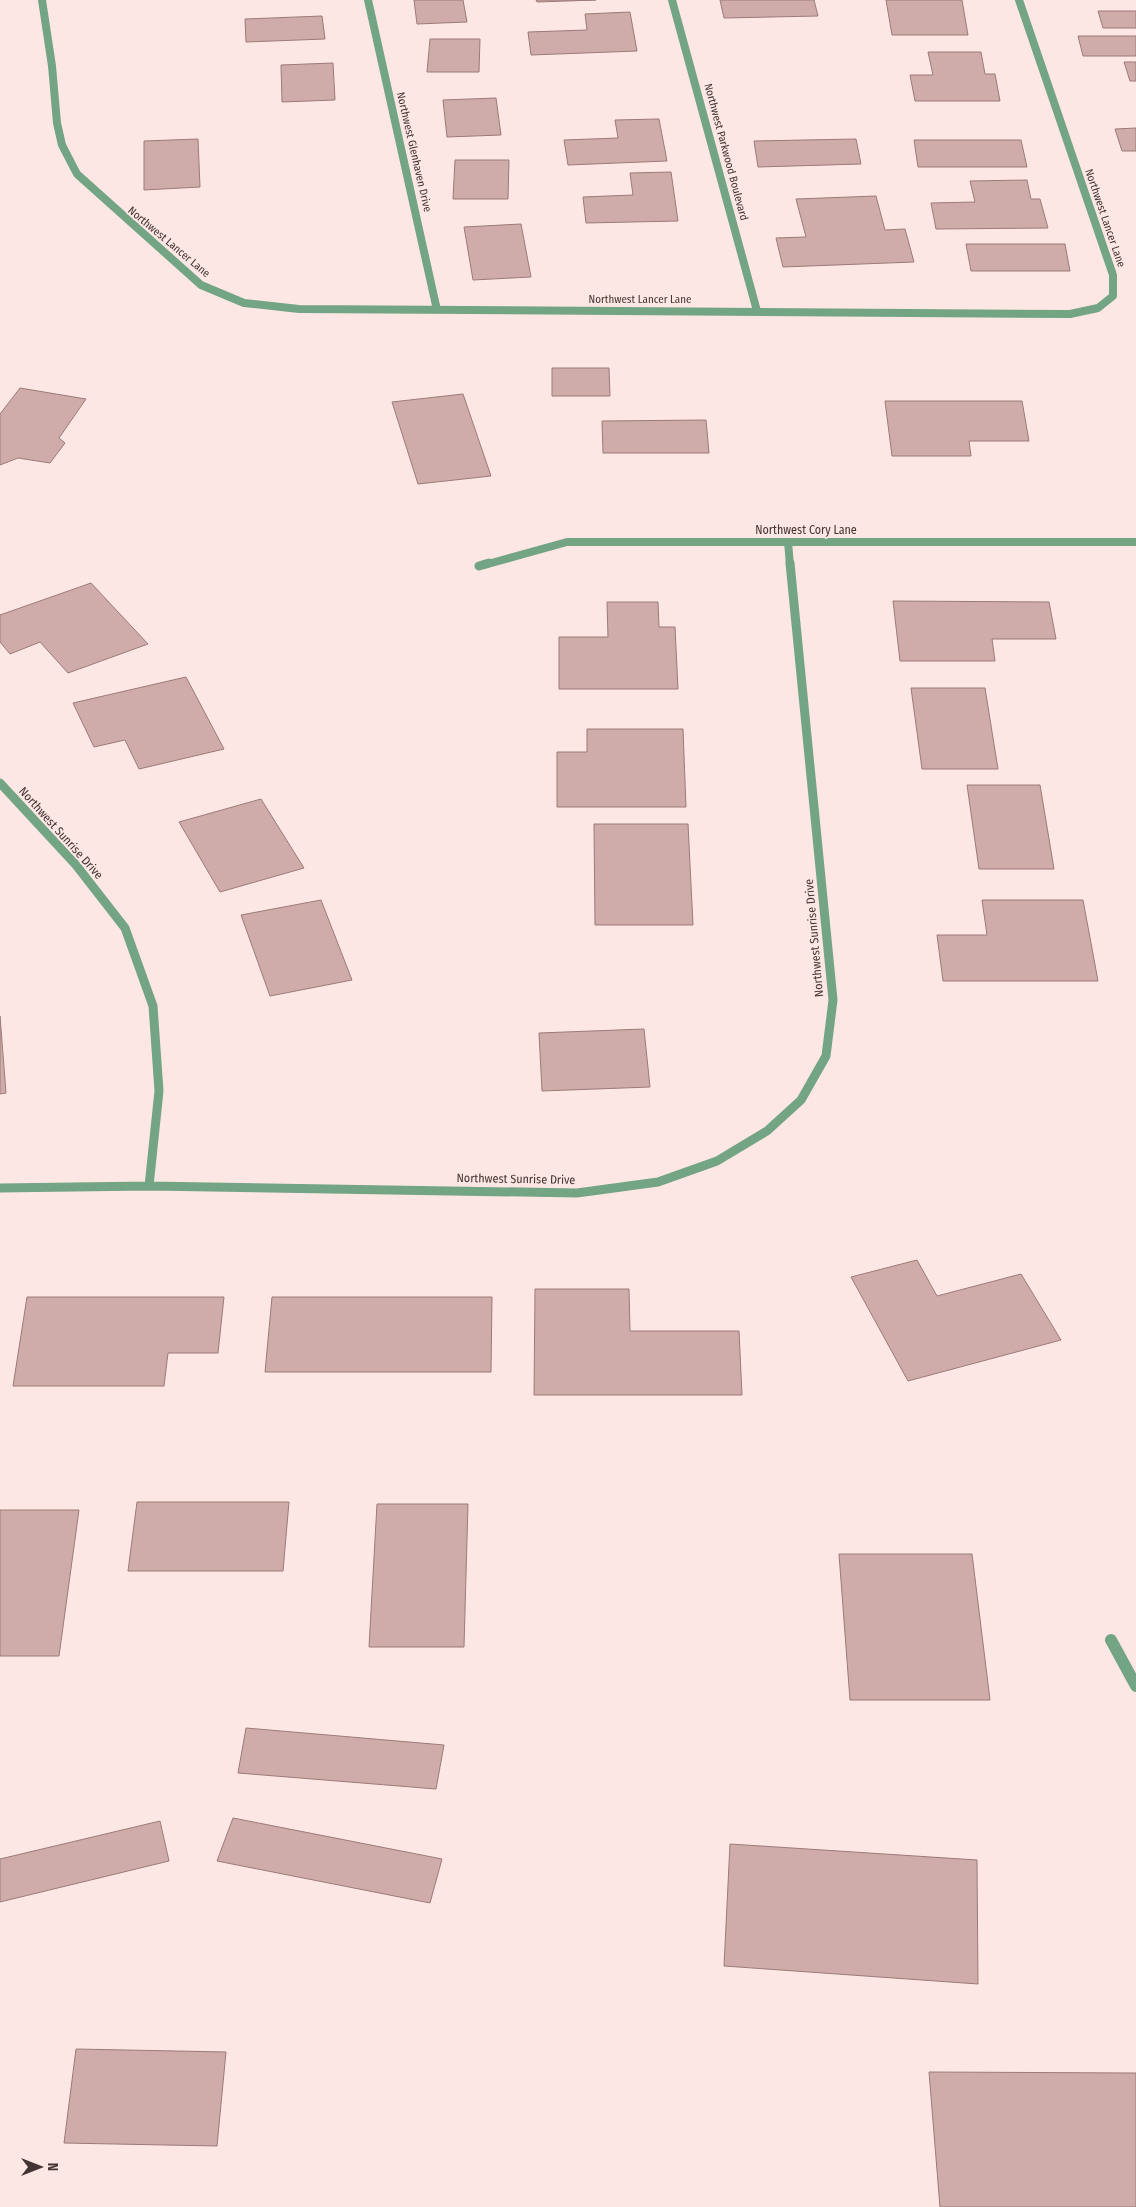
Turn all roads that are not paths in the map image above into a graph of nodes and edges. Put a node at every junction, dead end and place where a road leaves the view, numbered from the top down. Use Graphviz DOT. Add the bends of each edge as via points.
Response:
graph roads {
  1 [pos="42,0"];
  2 [pos="368,0"];
  3 [pos="672,0"];
  4 [pos="1019,0"];
  5 [pos="437,310"];
  6 [pos="757,311"];
  7 [pos="788,542"];
  8 [pos="1136,542"];
  9 [pos="479,566"];
  10 [pos="0,783"];
  11 [pos="149,1186"];
  12 [pos="0,1188"];
  13 [pos="1111,1640"];
  14 [pos="1136,1686"];
  1 -- 5 [label="street, Northwest Lancer Lane" via="57,123 62,145 77,174 201,285 244,303 299,309"];
  2 -- 5 [label="street, Northwest Glenhaven Drive"];
  3 -- 6 [label="street, Northwest Parkwood Boulevard"];
  4 -- 6 [label="street, Northwest Lancer Lane" via="1113,275 1113,296 1098,308 1070,314"];
  5 -- 6 [label="street, Northwest Lancer Lane"];
  7 -- 8 [label="street, Northwest Cory Lane"];
  7 -- 9 [label="street, Northwest Cory Lane" via="567,542"];
  7 -- 11 [label="street, Northwest Sunrise Drive" via="833,1000 826,1056 801,1100 767,1131 716,1161 658,1182 577,1193"];
  10 -- 11 [label="street, Northwest Sunrise Drive" via="76,865 125,928 153,1006 159,1091"];
  11 -- 12 [label="street, Northwest Sunrise Drive"];
  13 -- 14 [label="street"];
}
